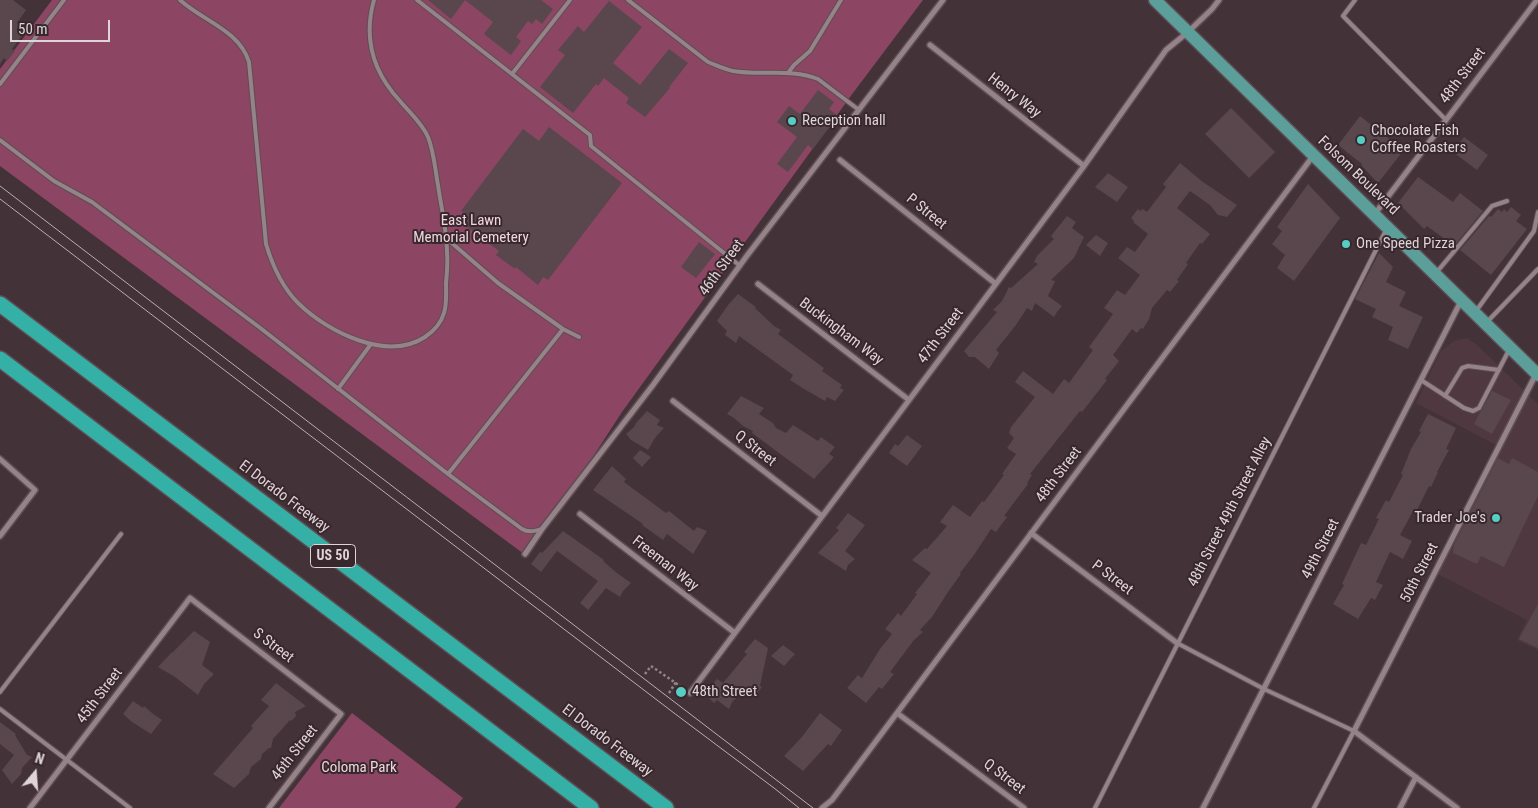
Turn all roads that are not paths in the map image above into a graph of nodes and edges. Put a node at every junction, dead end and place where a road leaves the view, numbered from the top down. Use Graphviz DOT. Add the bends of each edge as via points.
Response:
graph roads {
  1 [pos="64,0"];
  2 [pos="180,0"];
  3 [pos="374,0"];
  4 [pos="417,0"];
  5 [pos="570,0"];
  6 [pos="628,0"];
  7 [pos="841,0"];
  8 [pos="943,0"];
  9 [pos="1155,0"];
  10 [pos="1219,0"];
  11 [pos="1355,0"];
  12 [pos="1536,0"];
  13 [pos="1188,32"];
  14 [pos="930,45"];
  15 [pos="788,73"];
  16 [pos="512,74"];
  17 [pos="0,84"];
  18 [pos="859,110"];
  19 [pos="1446,120"];
  20 [pos="0,140"];
  21 [pos="1313,156"];
  22 [pos="840,160"];
  23 [pos="1084,166"];
  24 [pos="1507,201"];
  25 [pos="1538,212"];
  26 [pos="1374,215"];
  27 [pos="1387,228"];
  28 [pos="446,238"];
  29 [pos="740,265"];
  30 [pos="1538,269"];
  31 [pos="1435,275"];
  32 [pos="758,284"];
  33 [pos="996,284"];
  34 [pos="1461,300"];
  35 [pos="0,304"];
  36 [pos="1474,313"];
  37 [pos="1486,324"];
  38 [pos="563,329"];
  39 [pos="579,337"];
  40 [pos="371,344"];
  41 [pos="1510,348"];
  42 [pos="0,359"];
  43 [pos="1499,370"];
  44 [pos="1537,374"];
  45 [pos="1421,380"];
  46 [pos="338,389"];
  47 [pos="1445,396"];
  48 [pos="909,400"];
  49 [pos="673,401"];
  50 [pos="0,459"];
  51 [pos="448,474"];
  52 [pos="580,514"];
  53 [pos="822,516"];
  54 [pos="542,529"];
  55 [pos="1031,533"];
  56 [pos="122,534"];
  57 [pos="0,536"];
  58 [pos="525,554"];
  59 [pos="190,598"];
  60 [pos="735,633"];
  61 [pos="1177,643"];
  62 [pos="1264,689"];
  63 [pos="0,692"];
  64 [pos="690,693"];
  65 [pos="0,709"];
  66 [pos="897,713"];
  67 [pos="341,714"];
  68 [pos="1354,730"];
  69 [pos="67,760"];
  70 [pos="1416,777"];
  71 [pos="30,808"];
  72 [pos="130,808"];
  73 [pos="269,808"];
  74 [pos="591,808"];
  75 [pos="666,808"];
  76 [pos="822,808"];
  77 [pos="1024,808"];
  78 [pos="1095,808"];
  79 [pos="1203,808"];
  80 [pos="1314,808"];
  81 [pos="1400,808"];
  82 [pos="1457,808"];
  1 -- 17 [label="lane"];
  2 -- 40 [label="lane" via="236,39 246,53 266,244 276,271 288,290 310,313 340,332"];
  3 -- 28 [label="lane" via="369,27 375,64 387,86 427,136"];
  4 -- 16 [label="lane"];
  5 -- 16 [label="lane"];
  6 -- 15 [label="lane" via="708,62 733,71"];
  7 -- 15 [label="lane" via="810,51"];
  8 -- 18 [label="street, 46th Street"];
  9 -- 13 [label="main road, Folsom Boulevard"];
  10 -- 13 [label="street, 47th Street"];
  11 -- 19 [label="lane" via="1343,16"];
  12 -- 19 [label="street, 48th Street"];
  13 -- 21 [label="main road, Folsom Boulevard"];
  13 -- 23 [label="street, 47th Street" via="1166,50"];
  14 -- 23 [label="street, Henry Way"];
  15 -- 18 [label="lane" via="818,79"];
  16 -- 29 [label="lane" via="590,135 591,146"];
  18 -- 29 [label="street, 46th Street"];
  19 -- 26 [label="street, 48th Street"];
  20 -- 46 [label="lane" via="54,181 92,202"];
  21 -- 26 [label="main road, Folsom Boulevard"];
  21 -- 55 [label="street, 48th Street"];
  22 -- 33 [label="street, P Street"];
  23 -- 33 [label="street, 47th Street"];
  24 -- 31 [label="lane" via="1492,206"];
  25 -- 36 [label="lane" via="1534,232"];
  26 -- 27 [label="main road, Folsom Boulevard"];
  27 -- 31 [label="main road, Folsom Boulevard"];
  27 -- 61 [label="lane, 48th Street 49th Street Alley"];
  28 -- 38 [label="lane" via="498,283"];
  28 -- 40 [label="lane" via="446,296 440,322 428,335 410,344"];
  29 -- 54 [label="street, 46th Street"];
  30 -- 37 [label="lane"];
  31 -- 34 [label="main road, Folsom Boulevard"];
  32 -- 48 [label="street, Buckingham Way"];
  33 -- 48 [label="street, 47th Street"];
  34 -- 36 [label="main road, Folsom Boulevard"];
  34 -- 45 [label="street, 49th Street"];
  35 -- 75 [label="highway, El Dorado Freeway / US 50"];
  36 -- 37 [label="main road, Folsom Boulevard"];
  37 -- 41 [label="main road, Folsom Boulevard"];
  38 -- 39 [label="lane"];
  38 -- 51 [label="lane"];
  40 -- 46 [label="lane"];
  41 -- 43 [label="lane"];
  41 -- 44 [label="main road, Folsom Boulevard"];
  42 -- 74 [label="highway, US 50"];
  43 -- 47 [label="lane" via="1462,368"];
  43 -- 47 [label="lane" via="1479,408 1473,411"];
  44 -- 68 [label="street, 50th Street"];
  45 -- 47 [label="lane"];
  45 -- 62 [label="street, 49th Street"];
  46 -- 51 [label="lane"];
  48 -- 53 [label="street, 47th Street"];
  49 -- 53 [label="street, Q Street"];
  50 -- 57 [label="street" via="35,490"];
  51 -- 54 [label="lane" via="522,529 532,532"];
  52 -- 60 [label="street, Freeman Way"];
  53 -- 60 [label="street, 47th Street"];
  54 -- 58 [label="street, 46th Street"];
  55 -- 61 [label="street, P Street"];
  55 -- 66 [label="street, 48th Street"];
  56 -- 63 [label="lane"];
  59 -- 67 [label="street, S Street"];
  59 -- 69 [label="street, 45th Street"];
  60 -- 64 [label="street, 47th Street"];
  61 -- 62 [label="lane"];
  61 -- 78 [label="lane, 48th Street 49th Street Alley"];
  62 -- 68 [label="lane"];
  62 -- 79 [label="street, 49th Street"];
  65 -- 69 [label="lane"];
  66 -- 76 [label="street, 48th Street" via="832,800"];
  66 -- 77 [label="street, Q Street"];
  67 -- 73 [label="street, 46th Street"];
  68 -- 70 [label="street"];
  68 -- 80 [label="lane"];
  69 -- 71 [label="street, 45th Street"];
  69 -- 72 [label="lane"];
  70 -- 81 [label="street"];
  70 -- 82 [label="street"];
}
